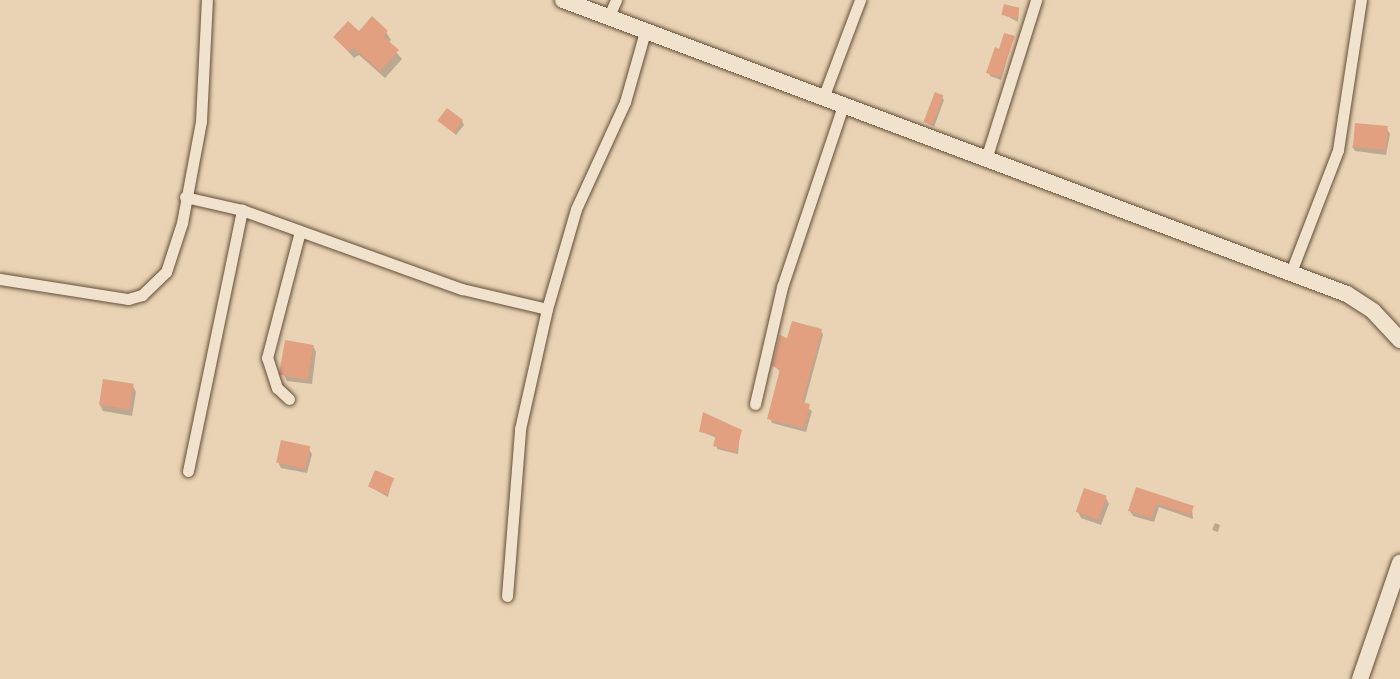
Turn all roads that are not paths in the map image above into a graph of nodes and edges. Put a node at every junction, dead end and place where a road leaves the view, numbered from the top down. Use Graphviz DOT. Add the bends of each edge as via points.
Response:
graph roads {
  1 [pos="207,0"];
  2 [pos="563,0"];
  3 [pos="616,0"];
  4 [pos="860,0"];
  5 [pos="1036,0"];
  6 [pos="1361,0"];
  7 [pos="608,18"];
  8 [pos="645,32"];
  9 [pos="823,98"];
  10 [pos="843,106"];
  11 [pos="986,159"];
  12 [pos="185,197"];
  13 [pos="242,210"];
  14 [pos="300,231"];
  15 [pos="1291,272"];
  16 [pos="0,279"];
  17 [pos="547,309"];
  18 [pos="1400,340"];
  19 [pos="289,399"];
  20 [pos="755,404"];
  21 [pos="188,471"];
  22 [pos="1400,563"];
  23 [pos="507,596"];
  24 [pos="1360,679"];
  1 -- 12 [label="street" via="201,121"];
  2 -- 7 [label="street"];
  3 -- 7 [label="street"];
  4 -- 9 [label="street"];
  5 -- 11 [label="street"];
  6 -- 15 [label="street" via="1338,150"];
  7 -- 8 [label="street"];
  8 -- 9 [label="street"];
  8 -- 17 [label="street" via="625,102 576,209"];
  9 -- 10 [label="street"];
  10 -- 11 [label="street"];
  10 -- 20 [label="street" via="782,287"];
  11 -- 15 [label="street"];
  12 -- 13 [label="street"];
  12 -- 16 [label="street" via="166,272 142,295 108,298"];
  13 -- 14 [label="street"];
  13 -- 21 [label="street"];
  14 -- 17 [label="street" via="462,289"];
  14 -- 19 [label="street" via="267,358 277,388"];
  15 -- 18 [label="street" via="1347,294 1373,311"];
  17 -- 23 [label="street" via="520,429"];
  22 -- 24 [label="street"];
}
